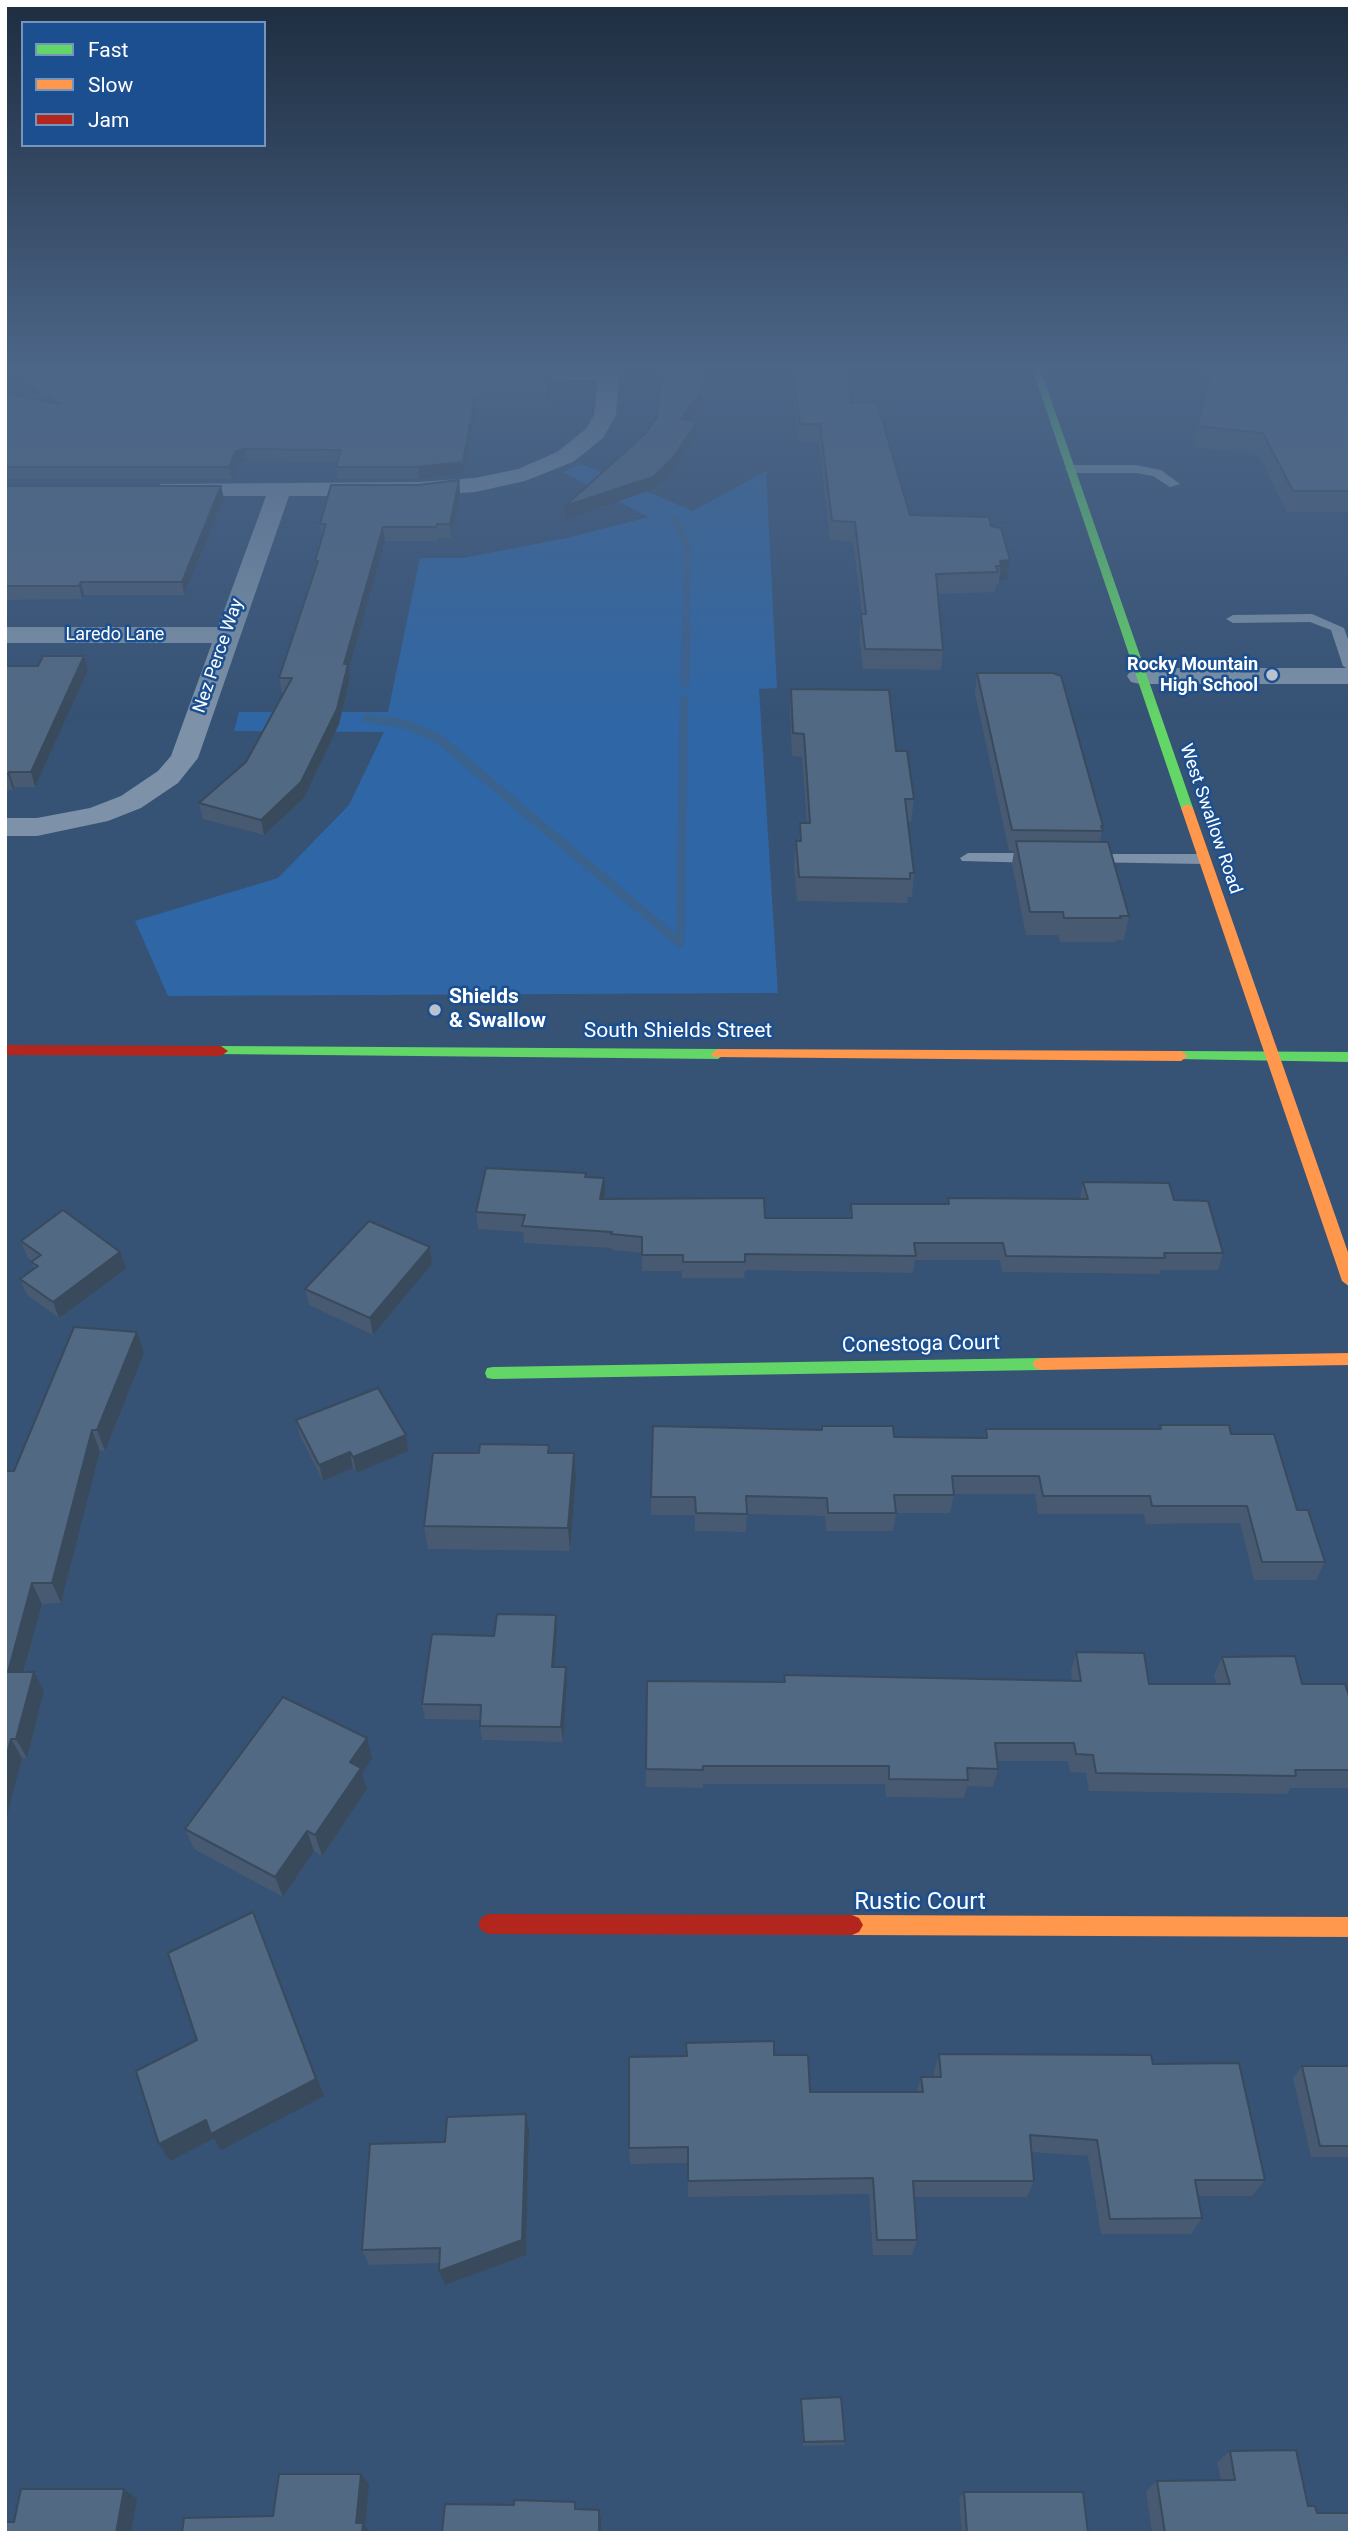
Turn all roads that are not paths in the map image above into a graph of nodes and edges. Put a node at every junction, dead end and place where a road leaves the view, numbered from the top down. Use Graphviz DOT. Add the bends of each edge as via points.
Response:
graph roads {
  1 [pos="460,486"];
  2 [pos="1076,486"];
  3 [pos="142,489"];
  4 [pos="280,489"];
  5 [pos="1233,619"];
  6 [pos="5,635"];
  7 [pos="226,635"];
  8 [pos="1350,666"];
  9 [pos="1140,676"];
  10 [pos="1350,676"];
  11 [pos="5,827"];
  12 [pos="968,858"];
  13 [pos="1203,859"];
  14 [pos="5,1050"];
  15 [pos="1272,1057"];
  16 [pos="1350,1057"];
  17 [pos="1350,1281"];
  18 [pos="1350,1359"];
  19 [pos="493,1373"];
  20 [pos="489,1924"];
  21 [pos="1350,1927"];
  1 -- 4 [label="street"];
  2 -- 9 [label="street, West Swallow Road"];
  3 -- 4 [label="street"];
  4 -- 7 [label="street, Nez Perce Way"];
  5 -- 8 [label="lane" via="1312,618 1337,628"];
  6 -- 7 [label="street, Laredo Lane"];
  7 -- 11 [label="street, Nez Perce Way" via="184,758 169,777 131,802 76,821"];
  9 -- 10 [label="street"];
  9 -- 13 [label="street, West Swallow Road"];
  12 -- 13 [label="lane"];
  13 -- 15 [label="street, West Swallow Road"];
  14 -- 15 [label="street, South Shields Street"];
  15 -- 16 [label="street, South Shields Street"];
  15 -- 17 [label="street, West Swallow Road"];
  18 -- 19 [label="street, Conestoga Court"];
  20 -- 21 [label="street, Rustic Court"];
}
